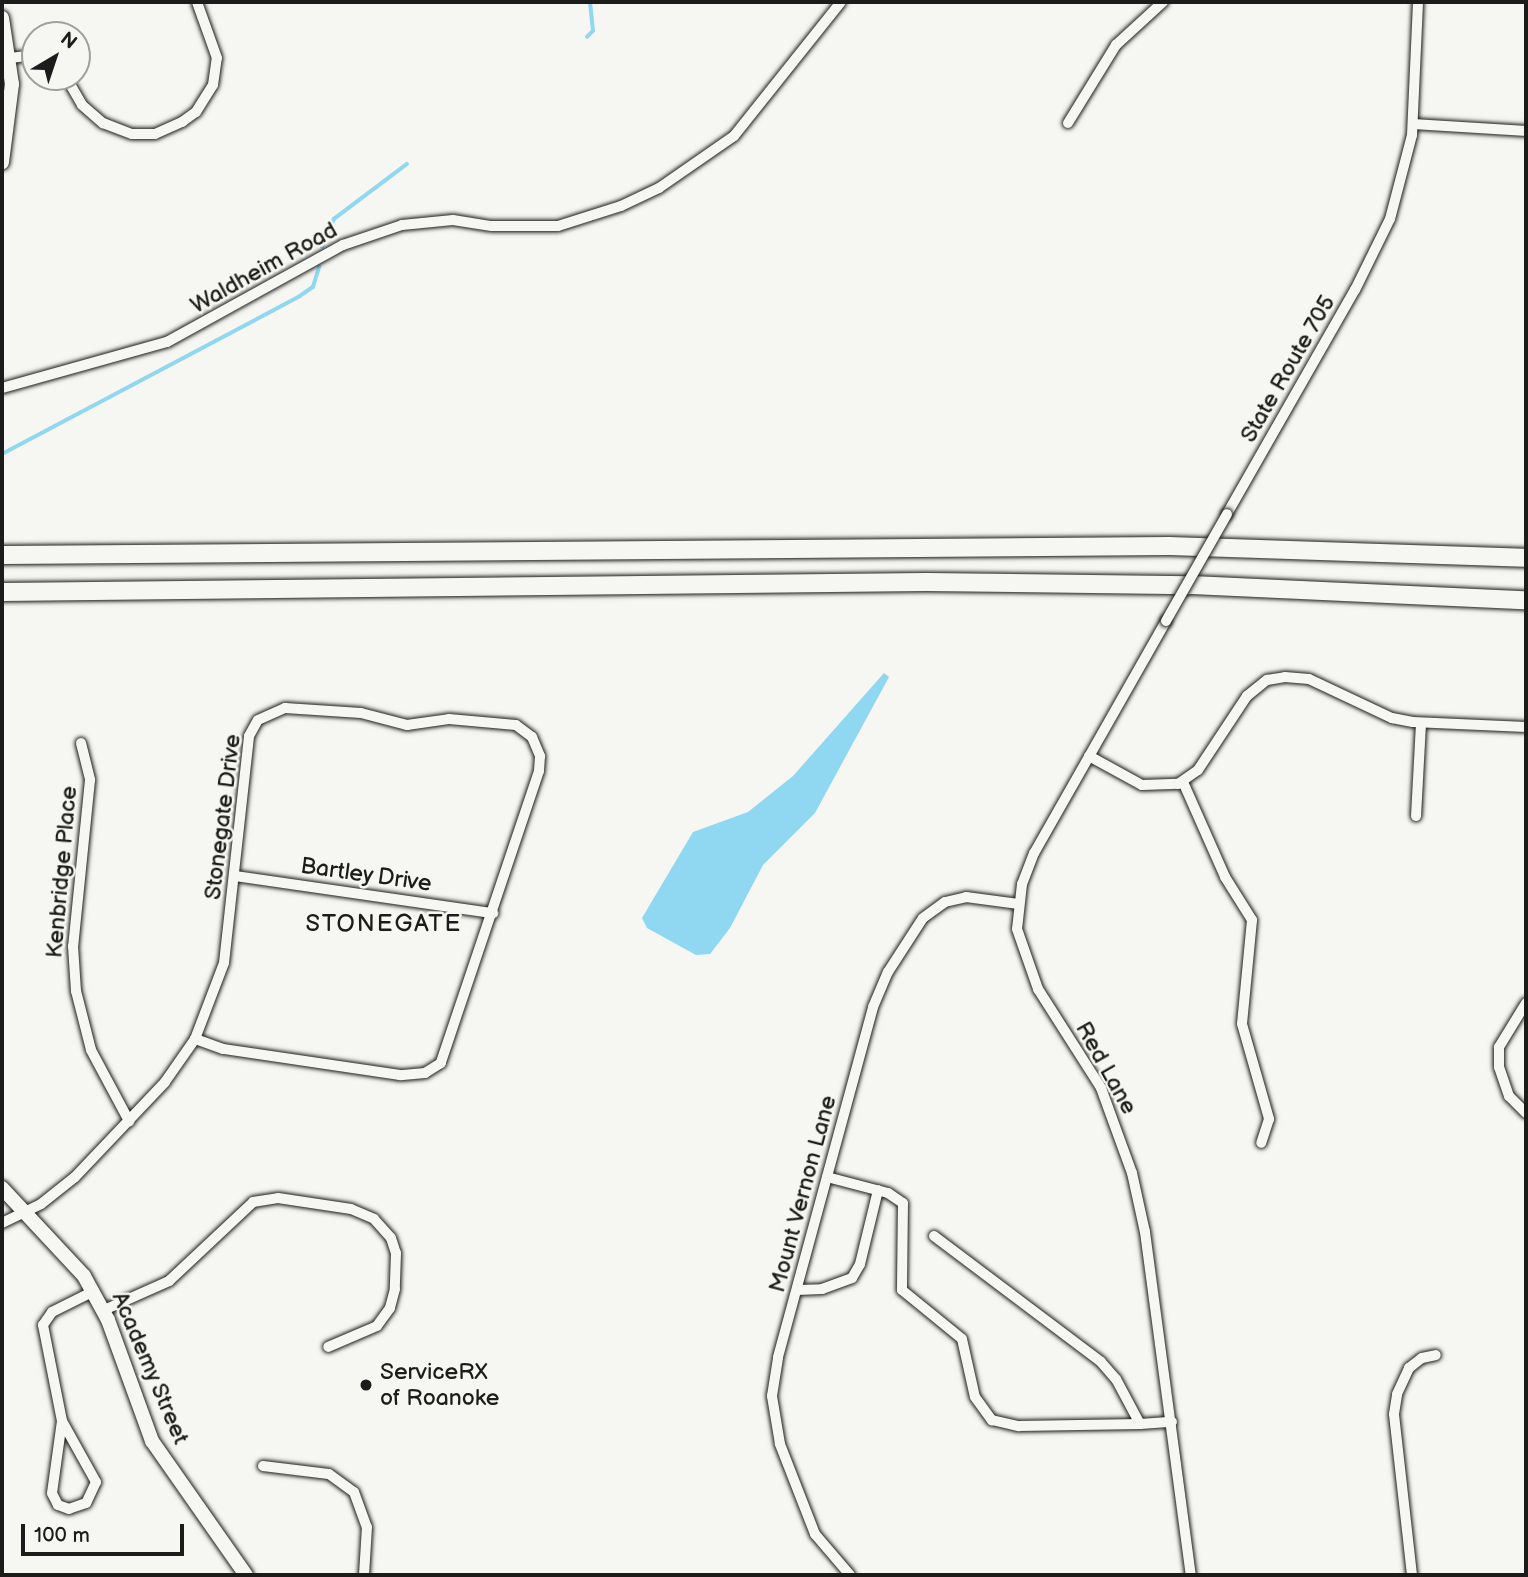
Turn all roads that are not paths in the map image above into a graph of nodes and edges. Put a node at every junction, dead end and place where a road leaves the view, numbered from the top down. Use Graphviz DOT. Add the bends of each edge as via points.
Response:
graph roads {
  1 [pos="197,2"];
  2 [pos="841,2"];
  3 [pos="1163,2"];
  4 [pos="1418,2"];
  5 [pos="2,19"];
  6 [pos="21,57"];
  7 [pos="10,58"];
  8 [pos="74,91"];
  9 [pos="1068,123"];
  10 [pos="1414,124"];
  11 [pos="1526,131"];
  12 [pos="2,162"];
  13 [pos="2,388"];
  14 [pos="2,555"];
  15 [pos="1526,558"];
  16 [pos="2,592"];
  17 [pos="1526,600"];
  18 [pos="1167,621"];
  19 [pos="1421,723"];
  20 [pos="1526,727"];
  21 [pos="81,743"];
  22 [pos="1089,756"];
  23 [pos="1183,782"];
  24 [pos="1416,816"];
  25 [pos="234,876"];
  26 [pos="1018,904"];
  27 [pos="493,913"];
  28 [pos="1526,1003"];
  29 [pos="195,1039"];
  30 [pos="1526,1113"];
  31 [pos="129,1121"];
  32 [pos="1261,1143"];
  33 [pos="827,1177"];
  34 [pos="2,1188"];
  35 [pos="878,1190"];
  36 [pos="26,1212"];
  37 [pos="2,1223"];
  38 [pos="934,1236"];
  39 [pos="797,1290"];
  40 [pos="94,1291"];
  41 [pos="104,1310"];
  42 [pos="328,1346"];
  43 [pos="1436,1355"];
  44 [pos="62,1421"];
  45 [pos="1172,1422"];
  46 [pos="1140,1424"];
  47 [pos="263,1466"];
  48 [pos="246,1575"];
  49 [pos="365,1575"];
  50 [pos="850,1575"];
  51 [pos="1191,1575"];
  52 [pos="1412,1575"];
  1 -- 8 [label="street" via="217,58 214,85 196,112 155,134 132,134 103,123"];
  2 -- 13 [label="street, Waldheim Road" via="734,136 659,188 621,206 558,226 492,226 453,220 402,225 343,245 167,342"];
  3 -- 9 [label="street" via="1116,45"];
  4 -- 10 [label="street"];
  5 -- 7 [label="street"];
  6 -- 7 [label="street"];
  7 -- 12 [label="street" via="11,104"];
  10 -- 11 [label="street"];
  10 -- 18 [label="street, State Route 705, bridge" via="1400,191 1378,246"];
  14 -- 15 [label="highway" via="1170,546"];
  16 -- 17 [label="highway" via="926,582 1190,584"];
  18 -- 22 [label="street, Red Lane"];
  19 -- 20 [label="street"];
  19 -- 23 [label="street" via="1392,718 1309,679 1267,680 1247,696 1198,770"];
  19 -- 24 [label="street"];
  21 -- 31 [label="street, Kenbridge Place" via="90,780 73,946 76,991 91,1050"];
  22 -- 23 [label="street" via="1142,785"];
  22 -- 26 [label="street, Red Lane" via="1034,853"];
  23 -- 32 [label="street" via="1225,877 1252,920 1242,1024 1269,1119"];
  25 -- 27 [label="street, Bartley Drive"];
  25 -- 27 [label="street, Stonegate Drive" via="249,736 265,713 285,708 361,713 407,725 449,719 516,725 532,737 540,765"];
  25 -- 29 [label="street, Stonegate Drive" via="224,963"];
  26 -- 33 [label="street, Mount Vernon Lane" via="958,898 933,909 908,939 873,1007"];
  26 -- 45 [label="street, Red Lane" via="1017,929 1027,966 1101,1088 1125,1149 1145,1232"];
  27 -- 29 [label="street, Stonegate Drive" via="447,1053 425,1073 400,1075 237,1051"];
  28 -- 30 [label="street" via="1506,1031 1499,1057 1502,1082"];
  29 -- 31 [label="street, Stonegate Drive" via="165,1082"];
  31 -- 36 [label="street, Stonegate Drive" via="75,1177"];
  33 -- 35 [label="street"];
  33 -- 39 [label="street, Mount Vernon Lane"];
  34 -- 36 [label="street, Academy Street"];
  35 -- 39 [label="street" via="860,1264 852,1278 822,1289"];
  35 -- 46 [label="street" via="897,1197 905,1207 902,1290 960,1336 975,1397 992,1420 1019,1426"];
  36 -- 37 [label="street, Stonegate Drive"];
  36 -- 40 [label="street, Academy Street" via="67,1253"];
  38 -- 46 [label="street" via="1101,1362"];
  39 -- 50 [label="street, Mount Vernon Lane" via="772,1383 774,1415 806,1517 825,1549"];
  40 -- 41 [label="street, Academy Street"];
  40 -- 44 [label="street" via="52,1312 43,1325"];
  41 -- 42 [label="street" via="169,1281 253,1202 278,1198 351,1209 374,1219 391,1238 396,1253 394,1289 390,1308 377,1326"];
  41 -- 48 [label="street, Academy Street" via="152,1441"];
  43 -- 52 [label="street" via="1409,1368 1396,1394 1394,1414"];
  44 -- 44 [label="street" via="96,1482 86,1503 69,1510 58,1505 51,1487"];
  45 -- 46 [label="street"];
  45 -- 51 [label="street, Red Lane"];
  47 -- 49 [label="street" via="329,1474 354,1492 367,1527"];
}
